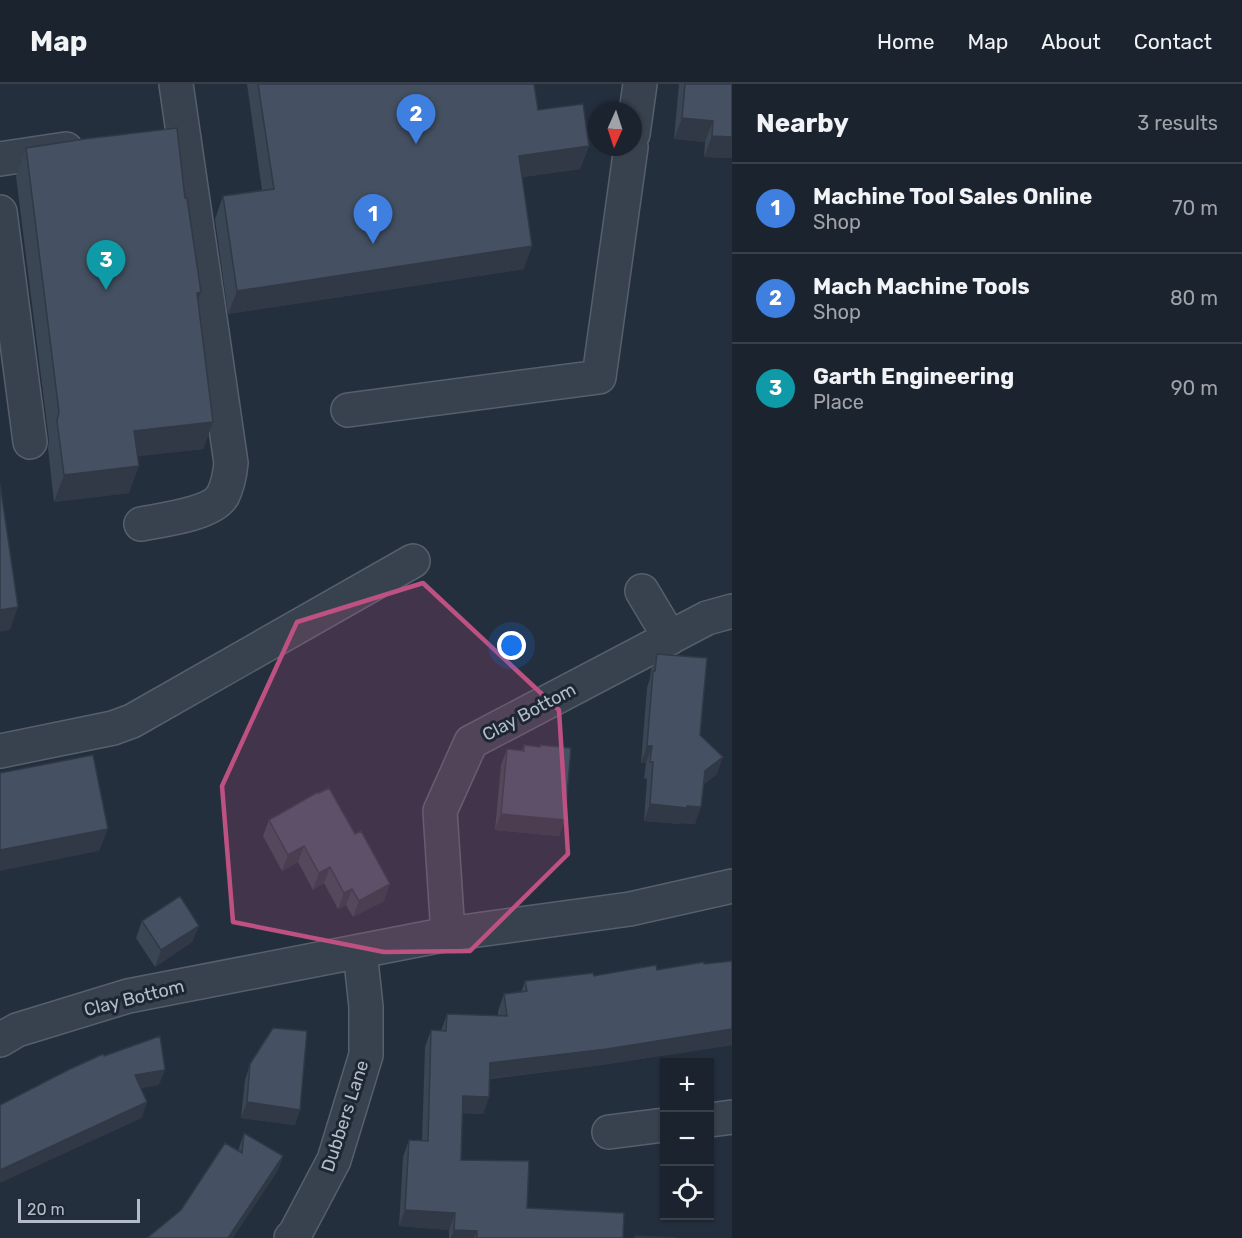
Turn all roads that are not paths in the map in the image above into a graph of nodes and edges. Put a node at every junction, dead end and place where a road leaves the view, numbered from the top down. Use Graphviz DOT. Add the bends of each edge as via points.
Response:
graph roads {
  1 [pos="176,84"];
  2 [pos="640,84"];
  3 [pos="637,102"];
  4 [pos="183,131"];
  5 [pos="149,136"];
  6 [pos="92,145"];
  7 [pos="630,156"];
  8 [pos="0,159"];
  9 [pos="0,212"];
  10 [pos="348,410"];
  11 [pos="30,441"];
  12 [pos="141,524"];
  13 [pos="413,561"];
  14 [pos="642,591"];
  15 [pos="732,611"];
  16 [pos="670,638"];
  17 [pos="0,751"];
  18 [pos="732,886"];
  19 [pos="448,934"];
  20 [pos="360,951"];
  21 [pos="0,1040"];
  22 [pos="732,1117"];
  23 [pos="714,1119"];
  24 [pos="660,1126"];
  25 [pos="609,1132"];
  26 [pos="296,1237"];
  1 -- 4 [label="street"];
  2 -- 3 [label="street"];
  4 -- 5 [label="street"];
  4 -- 12 [label="street" via="231,463 223,496 214,506"];
  6 -- 8 [label="street"];
  7 -- 10 [label="street" via="598,377"];
  9 -- 11 [label="street"];
  13 -- 17 [label="street" via="132,721"];
  14 -- 16 [label="street"];
  15 -- 16 [label="street, Clay Bottom" via="707,618"];
  16 -- 19 [label="street, Clay Bottom" via="471,742 440,811"];
  18 -- 19 [label="street, Clay Bottom" via="630,909"];
  19 -- 20 [label="street, Clay Bottom"];
  20 -- 21 [label="street, Clay Bottom" via="128,996 17,1030"];
  20 -- 26 [label="street, Dubbers Lane" via="366,1055 334,1160"];
  22 -- 23 [label="street"];
  24 -- 25 [label="street"];
}
